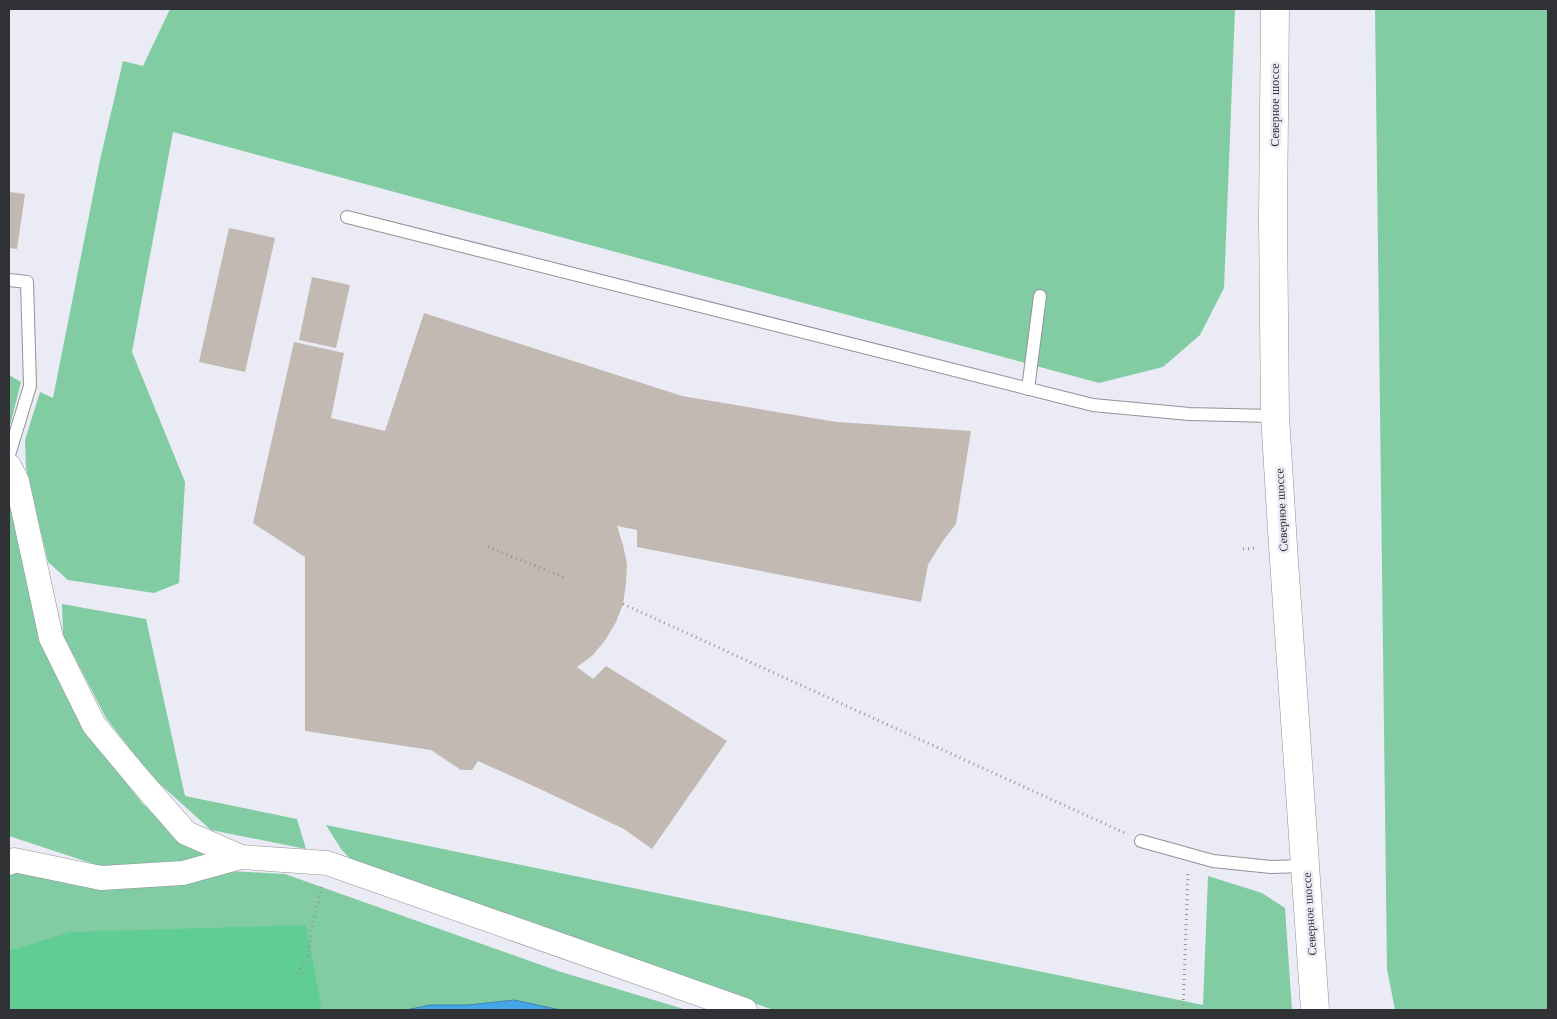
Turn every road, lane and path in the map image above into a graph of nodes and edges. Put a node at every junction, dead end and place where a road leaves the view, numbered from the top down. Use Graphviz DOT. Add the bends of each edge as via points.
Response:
graph roads {
  1 [pos="1275,9"];
  2 [pos="346,217"];
  3 [pos="9,280"];
  4 [pos="1040,296"];
  5 [pos="1028,389"];
  6 [pos="1275,416"];
  7 [pos="9,455"];
  8 [pos="9,466"];
  9 [pos="488,547"];
  10 [pos="566,578"];
  11 [pos="623,604"];
  12 [pos="1141,841"];
  13 [pos="1189,854"];
  14 [pos="241,857"];
  15 [pos="11,860"];
  16 [pos="327,863"];
  17 [pos="1305,866"];
  18 [pos="295,978"];
  19 [pos="745,1010"];
  20 [pos="1183,1010"];
  21 [pos="1315,1010"];
  1 -- 6 [label="main road, Северное шоссе"];
  2 -- 5 [label="lane"];
  3 -- 7 [label="lane" via="27,282 30,386"];
  4 -- 5 [label="lane"];
  5 -- 6 [label="lane" via="1093,405 1189,414"];
  6 -- 17 [label="main road, Северное шоссе"];
  8 -- 14 [label="street" via="17,481 52,638 94,725 186,832"];
  9 -- 10 [label="path"];
  11 -- 12 [label="path"];
  12 -- 13 [label="lane"];
  13 -- 17 [label="lane" via="1212,861 1271,867"];
  13 -- 20 [label="path"];
  14 -- 15 [label="street" via="183,873 101,878"];
  14 -- 16 [label="street"];
  16 -- 18 [label="path" via="308,956"];
  16 -- 19 [label="street"];
  17 -- 21 [label="main road, Северное шоссе"];
}
